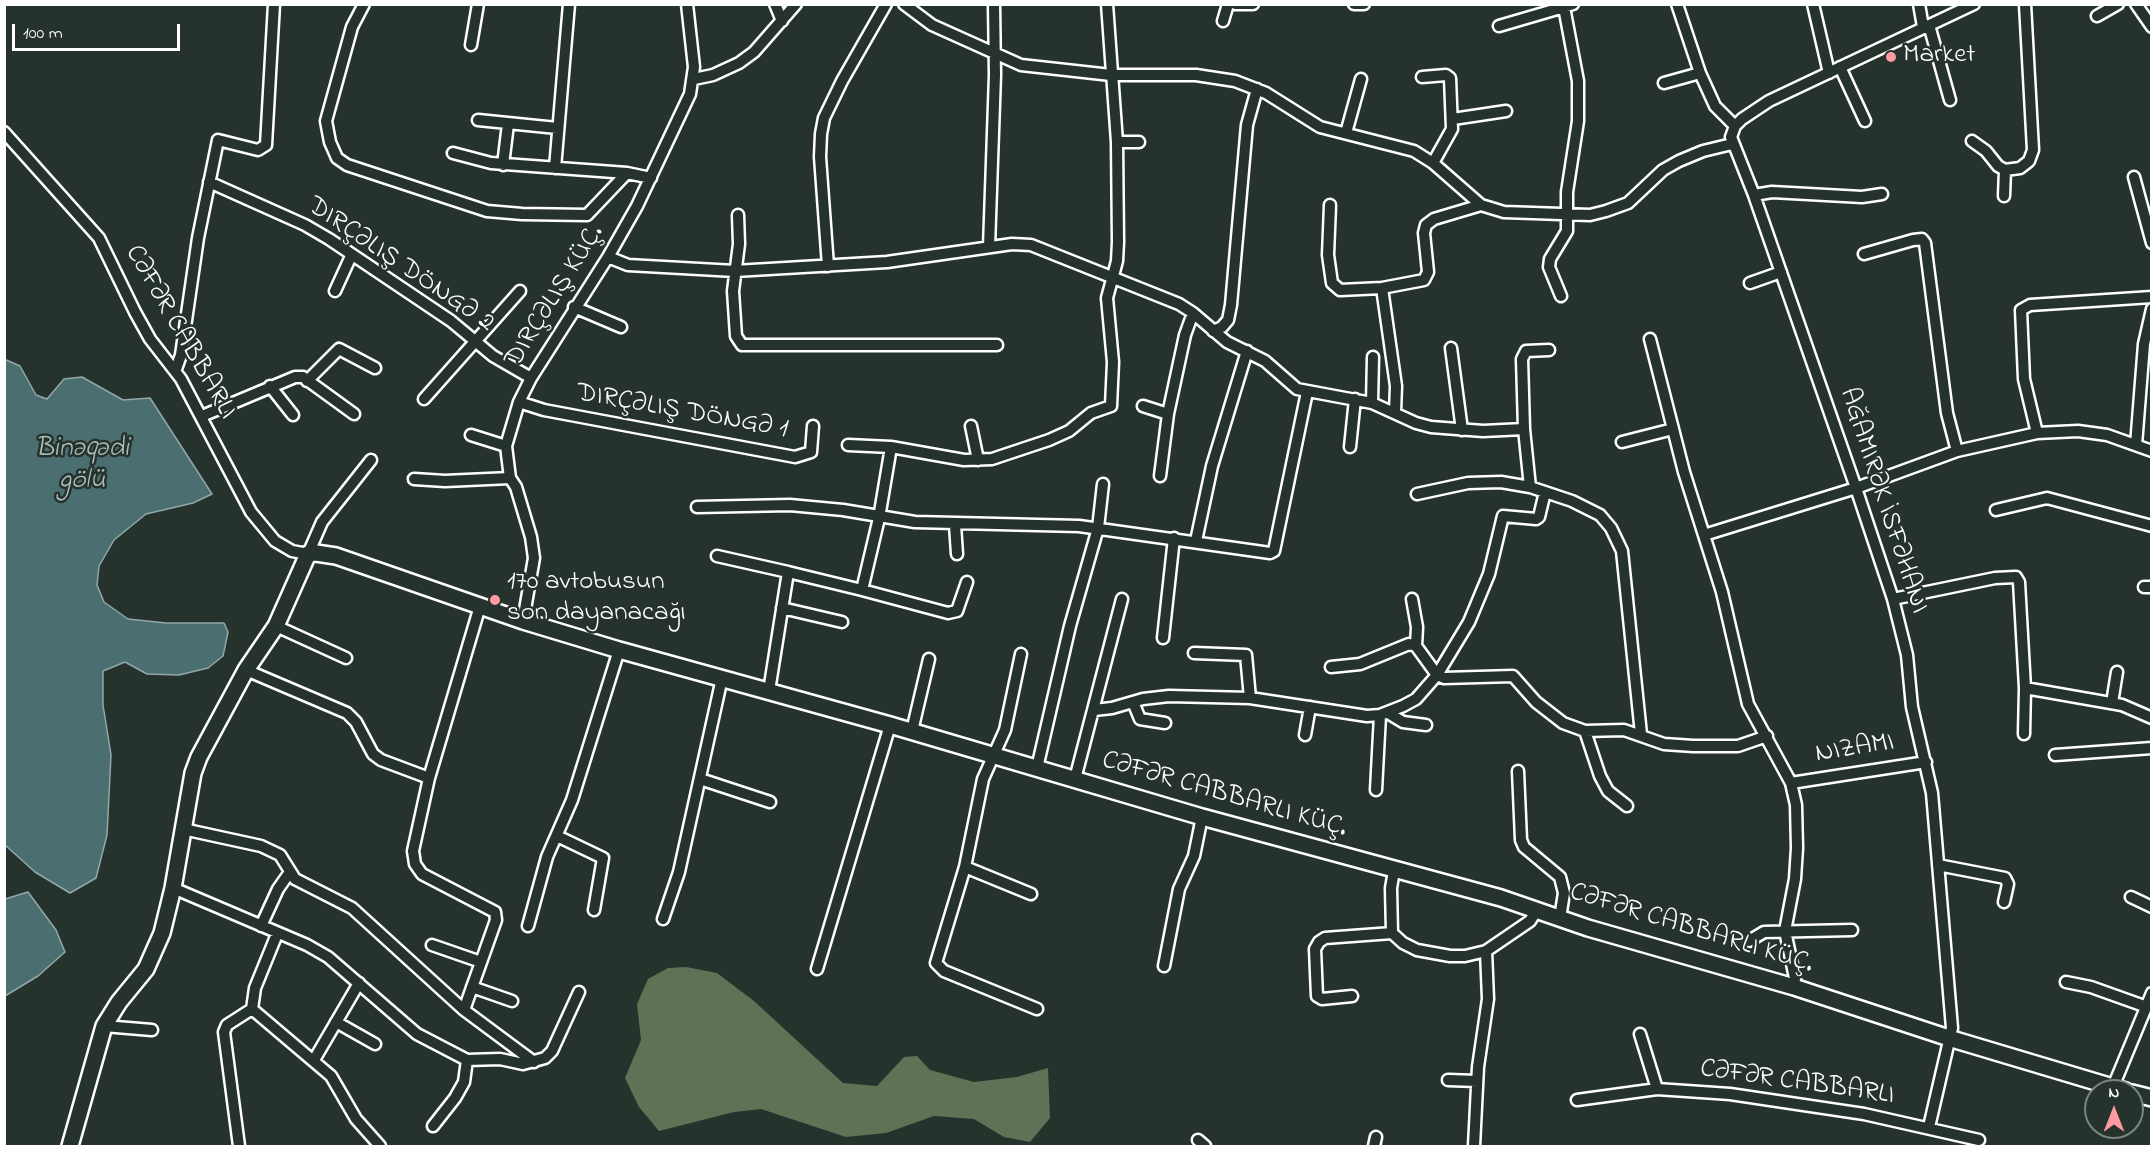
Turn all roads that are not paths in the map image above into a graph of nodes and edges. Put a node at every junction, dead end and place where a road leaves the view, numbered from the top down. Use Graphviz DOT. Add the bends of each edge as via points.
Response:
graph roads {
  1 [pos="274,4"];
  2 [pos="364,4"];
  3 [pos="478,4"];
  4 [pos="569,4"];
  5 [pos="687,4"];
  6 [pos="775,4"];
  7 [pos="796,4"];
  8 [pos="886,4"];
  9 [pos="904,4"];
  10 [pos="994,4"];
  11 [pos="1107,4"];
  12 [pos="1228,4"];
  13 [pos="1235,4"];
  14 [pos="1253,4"];
  15 [pos="1354,4"];
  16 [pos="1364,4"];
  17 [pos="1677,4"];
  18 [pos="1813,4"];
  19 [pos="1919,4"];
  20 [pos="1974,4"];
  21 [pos="2025,4"];
  22 [pos="2118,4"];
  23 [pos="2136,4"];
  24 [pos="1569,6"];
  25 [pos="2097,16"];
  26 [pos="782,21"];
  27 [pos="1223,21"];
  28 [pos="1499,26"];
  29 [pos="1926,26"];
  30 [pos="2151,27"];
  31 [pos="471,45"];
  32 [pos="995,53"];
  33 [pos="1840,67"];
  34 [pos="1700,73"];
  35 [pos="1828,73"];
  36 [pos="1111,75"];
  37 [pos="1422,77"];
  38 [pos="694,79"];
  39 [pos="1361,79"];
  40 [pos="1664,83"];
  41 [pos="1257,89"];
  42 [pos="1950,100"];
  43 [pos="1506,111"];
  44 [pos="1453,119"];
  45 [pos="478,120"];
  46 [pos="1865,121"];
  47 [pos="508,124"];
  48 [pos="1735,126"];
  49 [pos="557,128"];
  50 [pos="4,132"];
  51 [pos="1346,133"];
  52 [pos="1972,141"];
  53 [pos="1117,142"];
  54 [pos="1139,142"];
  55 [pos="1732,144"];
  56 [pos="453,153"];
  57 [pos="1433,163"];
  58 [pos="503,165"];
  59 [pos="555,168"];
  60 [pos="2005,170"];
  61 [pos="627,173"];
  62 [pos="2134,177"];
  63 [pos="651,178"];
  64 [pos="209,182"];
  65 [pos="1882,194"];
  66 [pos="1754,195"];
  67 [pos="2004,196"];
  68 [pos="1330,205"];
  69 [pos="1481,205"];
  70 [pos="1567,214"];
  71 [pos="738,215"];
  72 [pos="2151,243"];
  73 [pos="989,247"];
  74 [pos="1864,254"];
  75 [pos="351,256"];
  76 [pos="608,257"];
  77 [pos="828,266"];
  78 [pos="735,271"];
  79 [pos="1781,272"];
  80 [pos="1112,277"];
  81 [pos="1750,283"];
  82 [pos="1382,288"];
  83 [pos="335,291"];
  84 [pos="520,291"];
  85 [pos="1561,296"];
  86 [pos="2151,297"];
  87 [pos="574,307"];
  88 [pos="2151,309"];
  89 [pos="1193,313"];
  90 [pos="621,327"];
  91 [pos="1213,331"];
  92 [pos="1650,339"];
  93 [pos="476,341"];
  94 [pos="997,345"];
  95 [pos="1451,348"];
  96 [pos="1549,350"];
  97 [pos="1246,351"];
  98 [pos="1373,357"];
  99 [pos="375,368"];
  100 [pos="176,369"];
  101 [pos="531,378"];
  102 [pos="307,381"];
  103 [pos="270,386"];
  104 [pos="1307,392"];
  105 [pos="424,399"];
  106 [pos="1355,399"];
  107 [pos="519,402"];
  108 [pos="1372,403"];
  109 [pos="1143,406"];
  110 [pos="1395,412"];
  111 [pos="354,414"];
  112 [pos="1168,414"];
  113 [pos="293,415"];
  114 [pos="202,416"];
  115 [pos="813,426"];
  116 [pos="971,426"];
  117 [pos="1524,429"];
  118 [pos="1673,429"];
  119 [pos="1462,430"];
  120 [pos="2037,433"];
  121 [pos="471,435"];
  122 [pos="1622,442"];
  123 [pos="848,445"];
  124 [pos="2136,445"];
  125 [pos="506,447"];
  126 [pos="891,447"];
  127 [pos="1350,447"];
  128 [pos="1957,451"];
  129 [pos="2151,451"];
  130 [pos="371,460"];
  131 [pos="978,460"];
  132 [pos="1160,476"];
  133 [pos="510,478"];
  134 [pos="414,479"];
  135 [pos="1103,484"];
  136 [pos="1530,487"];
  137 [pos="1856,488"];
  138 [pos="1545,492"];
  139 [pos="1417,494"];
  140 [pos="697,507"];
  141 [pos="1996,510"];
  142 [pos="879,518"];
  143 [pos="955,525"];
  144 [pos="2151,526"];
  145 [pos="1098,528"];
  146 [pos="1704,535"];
  147 [pos="1174,538"];
  148 [pos="1196,541"];
  149 [pos="308,554"];
  150 [pos="957,554"];
  151 [pos="717,556"];
  152 [pos="788,572"];
  153 [pos="967,582"];
  154 [pos="862,590"];
  155 [pos="1122,599"];
  156 [pos="1412,599"];
  157 [pos="1893,599"];
  158 [pos="480,606"];
  159 [pos="782,608"];
  160 [pos="523,621"];
  161 [pos="842,621"];
  162 [pos="276,626"];
  163 [pos="1163,638"];
  164 [pos="1416,646"];
  165 [pos="619,650"];
  166 [pos="1194,653"];
  167 [pos="1021,654"];
  168 [pos="346,658"];
  169 [pos="929,659"];
  170 [pos="1331,667"];
  171 [pos="246,670"];
  172 [pos="2117,672"];
  173 [pos="1437,675"];
  174 [pos="722,678"];
  175 [pos="2025,688"];
  176 [pos="769,691"];
  177 [pos="1250,698"];
  178 [pos="1133,702"];
  179 [pos="2112,704"];
  180 [pos="1311,707"];
  181 [pos="1094,710"];
  182 [pos="1384,714"];
  183 [pos="2151,718"];
  184 [pos="1165,723"];
  185 [pos="890,725"];
  186 [pos="1426,725"];
  187 [pos="912,731"];
  188 [pos="1585,731"];
  189 [pos="1641,734"];
  190 [pos="2024,734"];
  191 [pos="1305,735"];
  192 [pos="1767,736"];
  193 [pos="2151,748"];
  194 [pos="995,755"];
  195 [pos="2055,755"];
  196 [pos="1926,762"];
  197 [pos="1037,768"];
  198 [pos="1518,771"];
  199 [pos="429,778"];
  200 [pos="700,779"];
  201 [pos="1075,779"];
  202 [pos="1791,783"];
  203 [pos="1376,790"];
  204 [pos="770,802"];
  205 [pos="1627,806"];
  206 [pos="1202,817"];
  207 [pos="183,829"];
  208 [pos="557,836"];
  209 [pos="1938,865"];
  210 [pos="965,867"];
  211 [pos="1394,871"];
  212 [pos="290,873"];
  213 [pos="174,888"];
  214 [pos="1031,894"];
  215 [pos="2131,897"];
  216 [pos="2004,902"];
  217 [pos="2151,907"];
  218 [pos="594,910"];
  219 [pos="1537,910"];
  220 [pos="1560,918"];
  221 [pos="663,919"];
  222 [pos="261,926"];
  223 [pos="528,926"];
  224 [pos="1852,930"];
  225 [pos="1785,931"];
  226 [pos="1392,933"];
  227 [pos="277,934"];
  228 [pos="1749,941"];
  229 [pos="432,945"];
  230 [pos="1486,951"];
  231 [pos="481,962"];
  232 [pos="1164,966"];
  233 [pos="817,969"];
  234 [pos="359,982"];
  235 [pos="2066,982"];
  236 [pos="472,987"];
  237 [pos="1794,987"];
  238 [pos="579,992"];
  239 [pos="2151,993"];
  240 [pos="1352,996"];
  241 [pos="513,1001"];
  242 [pos="2147,1008"];
  243 [pos="252,1009"];
  244 [pos="1037,1009"];
  245 [pos="464,1010"];
  246 [pos="336,1022"];
  247 [pos="104,1026"];
  248 [pos="152,1030"];
  249 [pos="1640,1034"];
  250 [pos="1952,1039"];
  251 [pos="375,1044"];
  252 [pos="314,1060"];
  253 [pos="467,1060"];
  254 [pos="534,1062"];
  255 [pos="2086,1079"];
  256 [pos="2123,1079"];
  257 [pos="1448,1080"];
  258 [pos="1477,1081"];
  259 [pos="1657,1089"];
  260 [pos="1577,1100"];
  261 [pos="433,1126"];
  262 [pos="1929,1127"];
  263 [pos="1979,1140"];
  264 [pos="70,1146"];
  265 [pos="239,1146"];
  266 [pos="380,1146"];
  267 [pos="1474,1146"];
  1 -- 64 [label="street" via="266,145 258,150 218,140"];
  2 -- 61 [label="street" via="352,27 326,121 337,158 347,165 487,211 522,214 587,215"];
  3 -- 31 [label="street"];
  4 -- 49 [label="street"];
  5 -- 38 [label="street, DIRÇƏLIŞ KÜÇ."];
  6 -- 26 [label="street"];
  7 -- 26 [label="street"];
  8 -- 77 [label="street" via="824,118 820,157"];
  9 -- 32 [label="street" via="932,25"];
  10 -- 32 [label="street"];
  11 -- 36 [label="street"];
  12 -- 27 [label="street"];
  13 -- 14 [label="street"];
  15 -- 16 [label="street"];
  17 -- 34 [label="street"];
  18 -- 35 [label="street"];
  19 -- 29 [label="street"];
  20 -- 29 [label="street"];
  21 -- 60 [label="street" via="2032,150 2029,161 2020,168"];
  22 -- 25 [label="street"];
  23 -- 30 [label="street"];
  24 -- 28 [label="street"];
  24 -- 70 [label="street" via="1579,95"];
  26 -- 38 [label="street" via="739,63"];
  29 -- 33 [label="street"];
  29 -- 42 [label="street"];
  32 -- 36 [label="street" via="1038,69"];
  32 -- 73 [label="street"];
  33 -- 35 [label="street"];
  33 -- 46 [label="street"];
  34 -- 40 [label="street"];
  34 -- 48 [label="street" via="1715,106"];
  35 -- 48 [label="street" via="1769,101"];
  36 -- 41 [label="street" via="1196,75"];
  36 -- 53 [label="street"];
  37 -- 44 [label="street" via="1450,78"];
  38 -- 63 [label="street, DIRÇƏLIŞ KÜÇ."];
  39 -- 51 [label="street"];
  41 -- 51 [label="street" via="1320,127"];
  41 -- 91 [label="street" via="1248,126 1232,305 1228,320"];
  43 -- 44 [label="street"];
  44 -- 57 [label="street" via="1449,138"];
  45 -- 47 [label="street"];
  47 -- 49 [label="street"];
  47 -- 58 [label="street"];
  48 -- 55 [label="street"];
  49 -- 59 [label="street"];
  50 -- 100 [label="street" via="99,238 150,339"];
  51 -- 57 [label="street" via="1414,151"];
  52 -- 60 [label="street"];
  53 -- 54 [label="street"];
  53 -- 80 [label="street" via="1118,251"];
  55 -- 66 [label="street, AĞAMIRƏK İSFƏHANI"];
  55 -- 70 [label="street" via="1679,161 1615,208 1590,215"];
  56 -- 58 [label="street"];
  57 -- 69 [label="street"];
  58 -- 59 [label="street"];
  59 -- 61 [label="street"];
  60 -- 67 [label="street"];
  61 -- 63 [label="street"];
  62 -- 72 [label="street"];
  63 -- 76 [label="street, DIRÇƏLIŞ KÜÇ."];
  64 -- 75 [label="street, DIRÇƏLIŞ DÖNGƏ 2" via="305,225"];
  64 -- 100 [label="street" via="182,355"];
  65 -- 66 [label="street"];
  66 -- 79 [label="street, AĞAMIRƏK İSFƏHANI"];
  68 -- 82 [label="street" via="1328,255 1334,288"];
  69 -- 70 [label="street" via="1504,212"];
  69 -- 82 [label="street" via="1426,225 1428,272 1424,280"];
  70 -- 85 [label="street" via="1567,231 1549,267"];
  71 -- 78 [label="street"];
  73 -- 77 [label="street"];
  73 -- 80 [label="street" via="1031,245"];
  74 -- 128 [label="street" via="1913,240 1922,239 1925,243 1947,413"];
  75 -- 83 [label="street"];
  75 -- 93 [label="street, DIRÇƏLIŞ DÖNGƏ 2" via="452,321"];
  76 -- 78 [label="street" via="628,265"];
  76 -- 87 [label="street, DIRÇƏLIŞ KÜÇ."];
  77 -- 78 [label="street"];
  78 -- 94 [label="street" via="736,336 742,345"];
  79 -- 81 [label="street"];
  79 -- 137 [label="street, AĞAMIRƏK İSFƏHANI"];
  80 -- 89 [label="street"];
  80 -- 131 [label="street" via="1107,298 1113,362 1111,406 1028,449"];
  82 -- 110 [label="street" via="1396,386"];
  84 -- 93 [label="street"];
  86 -- 120 [label="street" via="2030,305 2021,310 2024,379"];
  87 -- 90 [label="street"];
  87 -- 101 [label="street, DIRÇƏLIŞ KÜÇ."];
  88 -- 124 [label="street"];
  89 -- 91 [label="street"];
  89 -- 112 [label="street"];
  91 -- 97 [label="street"];
  92 -- 118 [label="street"];
  93 -- 101 [label="street, DIRÇƏLIŞ DÖNGƏ 2"];
  93 -- 105 [label="street"];
  95 -- 119 [label="street"];
  96 -- 117 [label="street" via="1522,353"];
  97 -- 104 [label="street" via="1274,368 1297,389"];
  97 -- 148 [label="street" via="1215,456"];
  98 -- 108 [label="street"];
  99 -- 102 [label="street" via="339,349"];
  100 -- 114 [label="street"];
  101 -- 107 [label="street, DIRÇƏLIŞ KÜÇ."];
  102 -- 103 [label="street" via="295,377"];
  102 -- 111 [label="street"];
  103 -- 113 [label="street"];
  103 -- 114 [label="street"];
  104 -- 106 [label="street"];
  104 -- 148 [label="street" via="1274,552 1264,554"];
  106 -- 108 [label="street"];
  106 -- 127 [label="street"];
  107 -- 115 [label="street, DIRÇƏLIŞ DÖNGƏ 1" via="795,457 811,452"];
  107 -- 125 [label="street, DIRÇƏLIŞ KÜÇ."];
  108 -- 110 [label="street"];
  109 -- 112 [label="street"];
  110 -- 119 [label="street" via="1416,423"];
  112 -- 132 [label="street"];
  114 -- 149 [label="street" via="250,512 263,529 275,542"];
  116 -- 131 [label="street"];
  117 -- 119 [label="street"];
  117 -- 136 [label="street"];
  118 -- 122 [label="street"];
  118 -- 146 [label="street"];
  120 -- 124 [label="street" via="2078,431"];
  120 -- 128 [label="street"];
  121 -- 125 [label="street"];
  123 -- 126 [label="street"];
  124 -- 129 [label="street"];
  125 -- 133 [label="street, DIRÇƏLIŞ KÜÇ."];
  126 -- 131 [label="street"];
  126 -- 142 [label="street"];
  128 -- 137 [label="street"];
  130 -- 149 [label="street" via="322,522"];
  133 -- 134 [label="street"];
  133 -- 160 [label="street, DIRÇƏLIŞ KÜÇ." via="516,487 534,558"];
  135 -- 145 [label="street"];
  136 -- 138 [label="street"];
  136 -- 139 [label="street" via="1501,482 1468,483"];
  137 -- 146 [label="street"];
  137 -- 157 [label="street, AĞAMIRƏK İSFƏHANI"];
  138 -- 173 [label="street" via="1536,519 1503,516 1480,596"];
  138 -- 189 [label="street" via="1600,515 1622,551"];
  140 -- 142 [label="street" via="790,505"];
  141 -- 144 [label="street" via="2047,498"];
  142 -- 143 [label="street"];
  142 -- 154 [label="street"];
  143 -- 145 [label="street" via="1057,524"];
  143 -- 150 [label="street"];
  145 -- 147 [label="street"];
  145 -- 197 [label="street"];
  146 -- 192 [label="street" via="1722,592 1748,704"];
  147 -- 148 [label="street"];
  147 -- 163 [label="street"];
  149 -- 158 [label="street" via="336,556"];
  149 -- 162 [label="street"];
  151 -- 152 [label="street"];
  152 -- 154 [label="street"];
  152 -- 159 [label="street"];
  153 -- 154 [label="street" via="957,611 948,613"];
  155 -- 181 [label="street"];
  156 -- 164 [label="street"];
  157 -- 175 [label="street" via="2016,577"];
  157 -- 196 [label="street, AĞAMIRƏK İSFƏHANI" via="1907,655 1915,725"];
  158 -- 160 [label="street"];
  158 -- 199 [label="street"];
  159 -- 161 [label="street"];
  159 -- 176 [label="street"];
  160 -- 165 [label="street"];
  162 -- 168 [label="street"];
  162 -- 171 [label="street"];
  164 -- 170 [label="street" via="1409,644 1360,664"];
  164 -- 173 [label="street"];
  165 -- 174 [label="street"];
  165 -- 208 [label="street"];
  166 -- 177 [label="street" via="1246,655"];
  167 -- 194 [label="street" via="1005,729"];
  169 -- 187 [label="street"];
  171 -- 199 [label="street" via="347,713 373,754"];
  171 -- 207 [label="street" via="193,773"];
  172 -- 179 [label="street"];
  173 -- 182 [label="street" via="1416,699"];
  173 -- 188 [label="street" via="1460,680 1513,676 1536,702 1563,723"];
  174 -- 176 [label="street"];
  174 -- 200 [label="street"];
  175 -- 179 [label="street"];
  175 -- 190 [label="street"];
  176 -- 185 [label="street"];
  177 -- 178 [label="street" via="1169,696"];
  177 -- 180 [label="street"];
  178 -- 181 [label="street"];
  178 -- 184 [label="street" via="1140,718"];
  179 -- 183 [label="street"];
  180 -- 182 [label="street" via="1367,716"];
  180 -- 191 [label="street"];
  181 -- 201 [label="street"];
  182 -- 186 [label="street"];
  182 -- 203 [label="street"];
  185 -- 187 [label="street"];
  185 -- 233 [label="street"];
  187 -- 194 [label="street"];
  188 -- 189 [label="street" via="1624,730"];
  188 -- 205 [label="street" via="1600,776 1608,790"];
  189 -- 192 [label="street" via="1664,744 1693,746 1738,746"];
  192 -- 202 [label="street"];
  193 -- 195 [label="street"];
  194 -- 197 [label="street"];
  194 -- 210 [label="street" via="983,779"];
  196 -- 202 [label="street, NIZAMI"];
  196 -- 209 [label="street, AĞAMIRƏK İSFƏHANI"];
  197 -- 201 [label="street"];
  198 -- 220 [label="street" via="1521,840 1524,847 1560,877 1564,893"];
  199 -- 231 [label="street" via="414,836 415,864 435,883 495,912 496,920"];
  200 -- 204 [label="street"];
  200 -- 221 [label="street" via="679,872"];
  201 -- 206 [label="street"];
  202 -- 225 [label="street" via="1797,848"];
  206 -- 211 [label="street"];
  206 -- 232 [label="street" via="1194,856 1179,890"];
  207 -- 212 [label="street" via="272,850 280,855"];
  207 -- 213 [label="street"];
  208 -- 218 [label="street" via="603,858"];
  208 -- 223 [label="street" via="547,857"];
  209 -- 216 [label="street" via="2005,878 2008,884"];
  209 -- 250 [label="street, AĞAMIRƏK İSFƏHANI"];
  210 -- 214 [label="street"];
  210 -- 244 [label="street" via="936,963 944,971"];
  211 -- 219 [label="street"];
  211 -- 226 [label="street"];
  212 -- 222 [label="street" via="278,888"];
  212 -- 245 [label="street" via="301,884 352,908"];
  213 -- 222 [label="street"];
  213 -- 247 [label="street" via="152,959"];
  215 -- 217 [label="street"];
  219 -- 220 [label="street"];
  219 -- 230 [label="street" via="1530,921"];
  220 -- 237 [label="street"];
  222 -- 227 [label="street"];
  224 -- 225 [label="street"];
  225 -- 228 [label="street" via="1764,932"];
  225 -- 237 [label="street"];
  226 -- 230 [label="street" via="1403,944 1430,953 1465,956"];
  226 -- 240 [label="street" via="1325,938 1319,942 1317,996"];
  227 -- 234 [label="street" via="328,957"];
  227 -- 243 [label="street" via="255,988"];
  229 -- 231 [label="street"];
  230 -- 258 [label="street" via="1488,999"];
  231 -- 236 [label="street"];
  234 -- 246 [label="street"];
  234 -- 253 [label="street" via="417,1034"];
  235 -- 242 [label="street"];
  236 -- 241 [label="street"];
  236 -- 245 [label="street"];
  237 -- 250 [label="street"];
  238 -- 254 [label="street" via="552,1051"];
  239 -- 242 [label="street"];
  242 -- 256 [label="street"];
  243 -- 252 [label="street"];
  243 -- 265 [label="street" via="227,1025 224,1032"];
  245 -- 254 [label="street"];
  246 -- 251 [label="street"];
  246 -- 252 [label="street"];
  247 -- 248 [label="street"];
  247 -- 264 [label="street"];
  249 -- 259 [label="street"];
  250 -- 255 [label="street"];
  250 -- 262 [label="street, AĞAMIRƏK İSFƏHANI"];
  252 -- 266 [label="street" via="331,1076 360,1125"];
  253 -- 254 [label="street"];
  253 -- 261 [label="street" via="464,1082"];
  257 -- 258 [label="street"];
  258 -- 267 [label="street"];
  259 -- 260 [label="street"];
  259 -- 262 [label="street" via="1815,1105"];
  262 -- 263 [label="street"];
}
